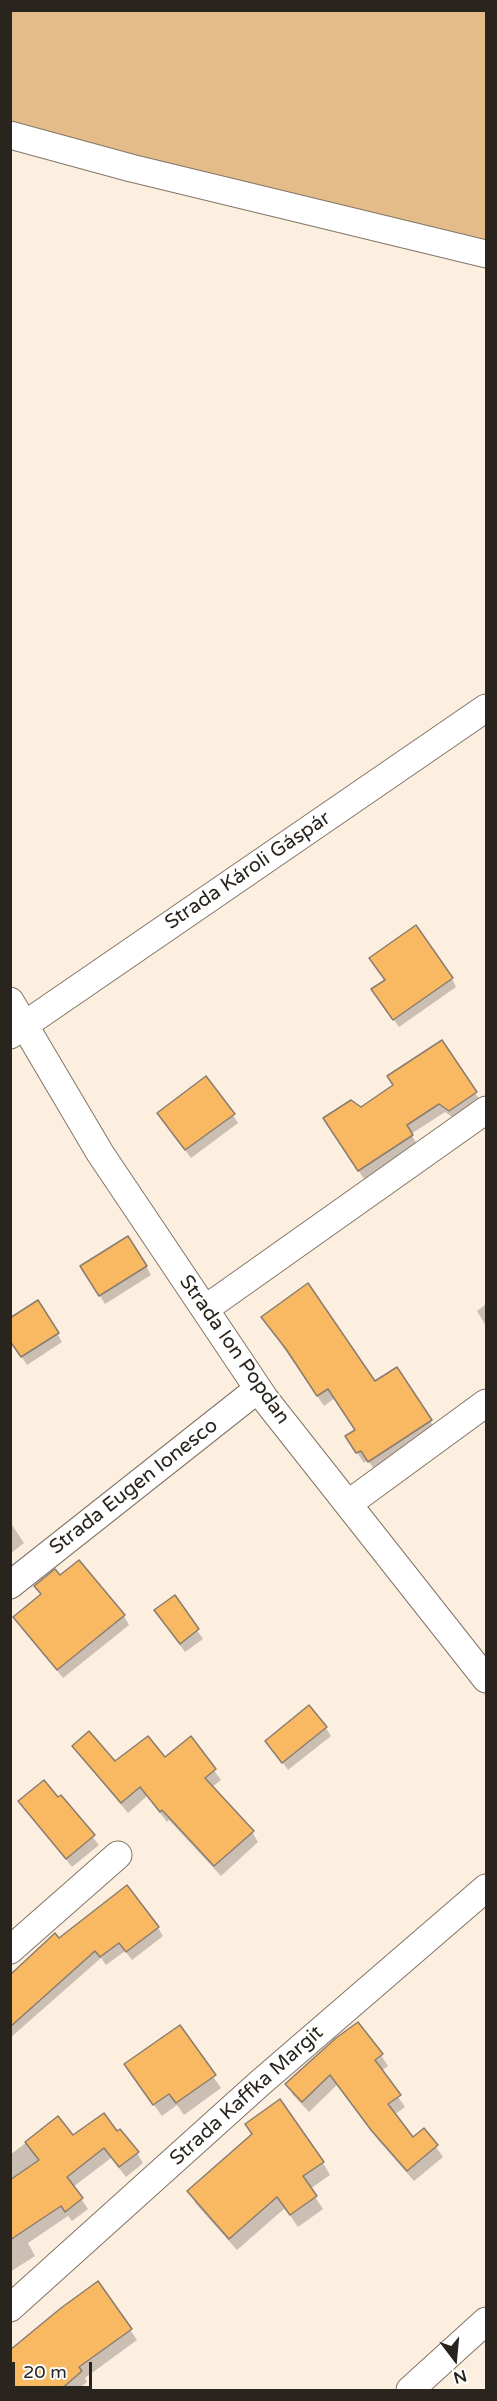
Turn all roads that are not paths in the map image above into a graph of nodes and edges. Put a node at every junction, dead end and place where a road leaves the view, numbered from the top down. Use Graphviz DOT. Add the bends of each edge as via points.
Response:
graph roads {
  1 [pos="10,135"];
  2 [pos="486,254"];
  3 [pos="486,708"];
  4 [pos="10,1001"];
  5 [pos="17,1030"];
  6 [pos="486,1110"];
  7 [pos="205,1309"];
  8 [pos="258,1389"];
  9 [pos="486,1403"];
  10 [pos="348,1504"];
  11 [pos="10,1585"];
  12 [pos="486,1679"];
  13 [pos="118,1855"];
  14 [pos="486,1888"];
  15 [pos="10,1950"];
  16 [pos="10,2308"];
  17 [pos="486,2321"];
  18 [pos="410,2391"];
  1 -- 2 [label="street"];
  3 -- 5 [label="street, Strada Károli Gáspár"];
  4 -- 5 [label="street, Strada Ion Popdan"];
  5 -- 7 [label="street, Strada Ion Popdan"];
  6 -- 7 [label="street"];
  7 -- 8 [label="street, Strada Ion Popdan"];
  8 -- 10 [label="street, Strada Ion Popdan"];
  8 -- 11 [label="street, Strada Eugen Ionesco"];
  9 -- 10 [label="street"];
  10 -- 12 [label="street, Strada Ion Popdan"];
  13 -- 15 [label="street"];
  14 -- 16 [label="street, Strada Kaffka Margit" via="260,2083"];
  17 -- 18 [label="street"];
}
